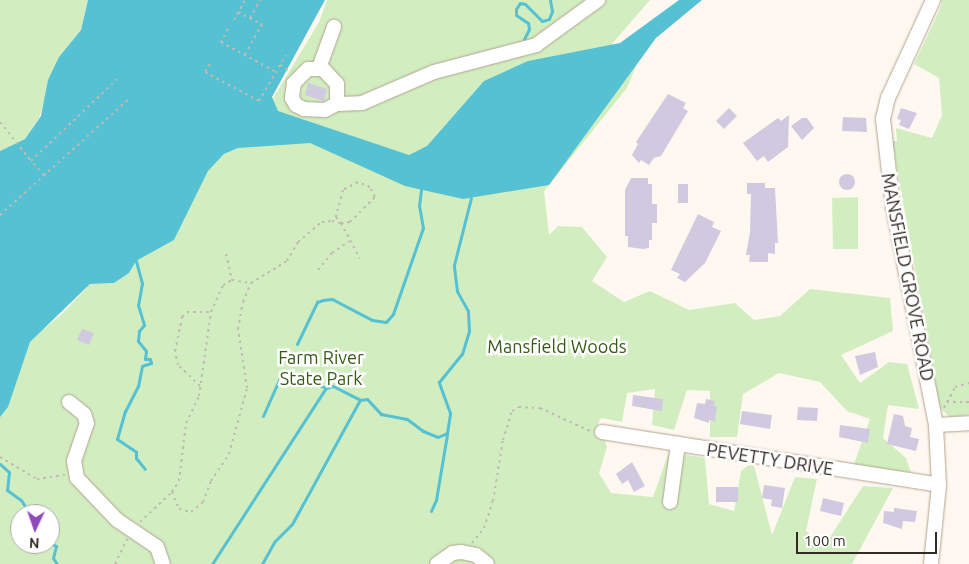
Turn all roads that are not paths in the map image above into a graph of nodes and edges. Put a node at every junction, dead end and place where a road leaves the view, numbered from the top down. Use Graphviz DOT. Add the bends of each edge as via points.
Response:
graph roads {
  1 [pos="598,0"];
  2 [pos="933,0"];
  3 [pos="334,27"];
  4 [pos="319,68"];
  5 [pos="337,104"];
  6 [pos="69,402"];
  7 [pos="936,422"];
  8 [pos="969,423"];
  9 [pos="602,432"];
  10 [pos="678,444"];
  11 [pos="939,485"];
  12 [pos="670,502"];
  13 [pos="164,564"];
  14 [pos="437,564"];
  15 [pos="487,564"];
  16 [pos="931,564"];
  1 -- 5 [label="street" via="536,45 434,72 362,103"];
  2 -- 7 [label="street, MANSFIELD GROVE ROAD" via="890,92 883,119 893,208"];
  3 -- 4 [label="street"];
  4 -- 5 [label="street" via="328,72 337,84"];
  4 -- 5 [label="street" via="308,69 294,83 291,94 294,101 300,107 318,111 331,109"];
  6 -- 13 [label="street" via="84,414 87,423 74,461 75,473 95,499 157,547"];
  7 -- 8 [label="street"];
  7 -- 11 [label="street, MANSFIELD GROVE ROAD"];
  9 -- 10 [label="street, PEVETTY DRIVE"];
  10 -- 11 [label="street, PEVETTY DRIVE"];
  10 -- 12 [label="street"];
  11 -- 16 [label="street, MANSFIELD GROVE ROAD"];
  14 -- 15 [label="street" via="453,552 467,552"];
}
